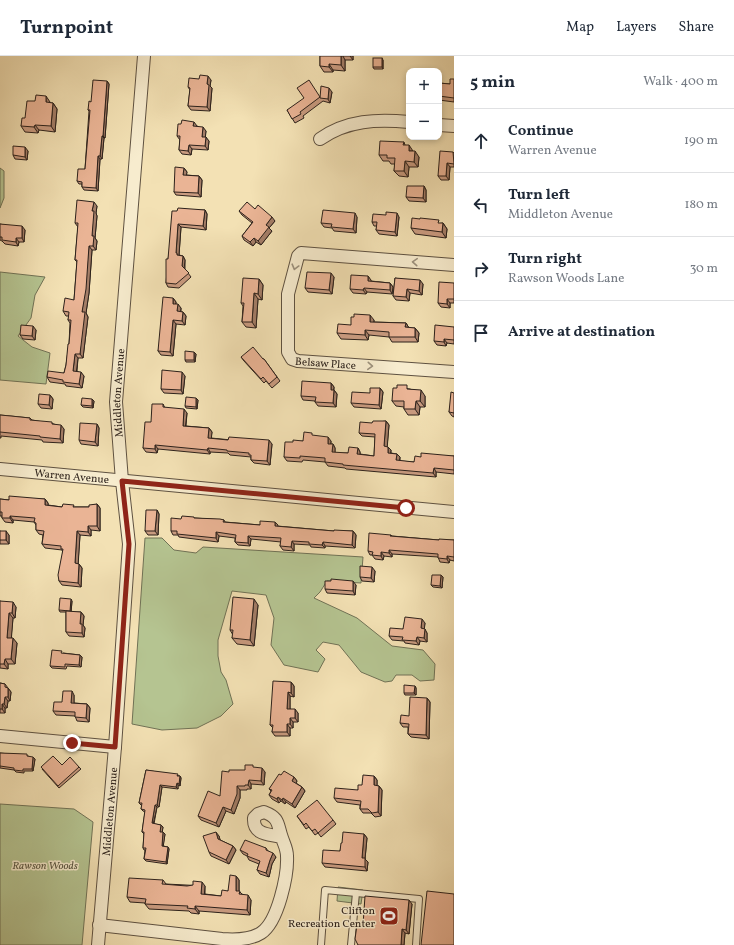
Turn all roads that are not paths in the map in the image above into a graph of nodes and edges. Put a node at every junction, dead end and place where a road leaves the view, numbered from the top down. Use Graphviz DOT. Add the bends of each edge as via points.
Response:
graph roads {
  1 [pos="144,56"];
  2 [pos="406,122"];
  3 [pos="442,125"];
  4 [pos="454,126"];
  5 [pos="320,139"];
  6 [pos="454,265"];
  7 [pos="454,372"];
  8 [pos="0,469"];
  9 [pos="122,481"];
  10 [pos="454,512"];
  11 [pos="0,736"];
  12 [pos="115,747"];
  13 [pos="281,836"];
  14 [pos="356,893"];
  15 [pos="100,925"];
  16 [pos="98,945"];
  17 [pos="321,945"];
  18 [pos="351,945"];
  19 [pos="416,945"];
  1 -- 9 [label="street, Middleton Avenue" via="116,402"];
  2 -- 5 [label="street" via="368,120 344,126"];
  3 -- 4 [label="street"];
  6 -- 7 [label="street, Belsaw Place, one-way" via="301,253 288,294 288,352 292,359"];
  8 -- 9 [label="street, Warren Avenue"];
  9 -- 10 [label="street, Warren Avenue"];
  9 -- 12 [label="street, Middleton Avenue" via="129,544"];
  11 -- 12 [label="street"];
  12 -- 15 [label="street, Middleton Avenue"];
  13 -- 15 [label="street" via="287,855 287,866 277,911 262,933 237,940"];
  14 -- 17 [label="lane" via="325,890"];
  14 -- 18 [label="lane"];
  14 -- 19 [label="lane" via="419,899"];
  15 -- 16 [label="street, Middleton Avenue"];
}
